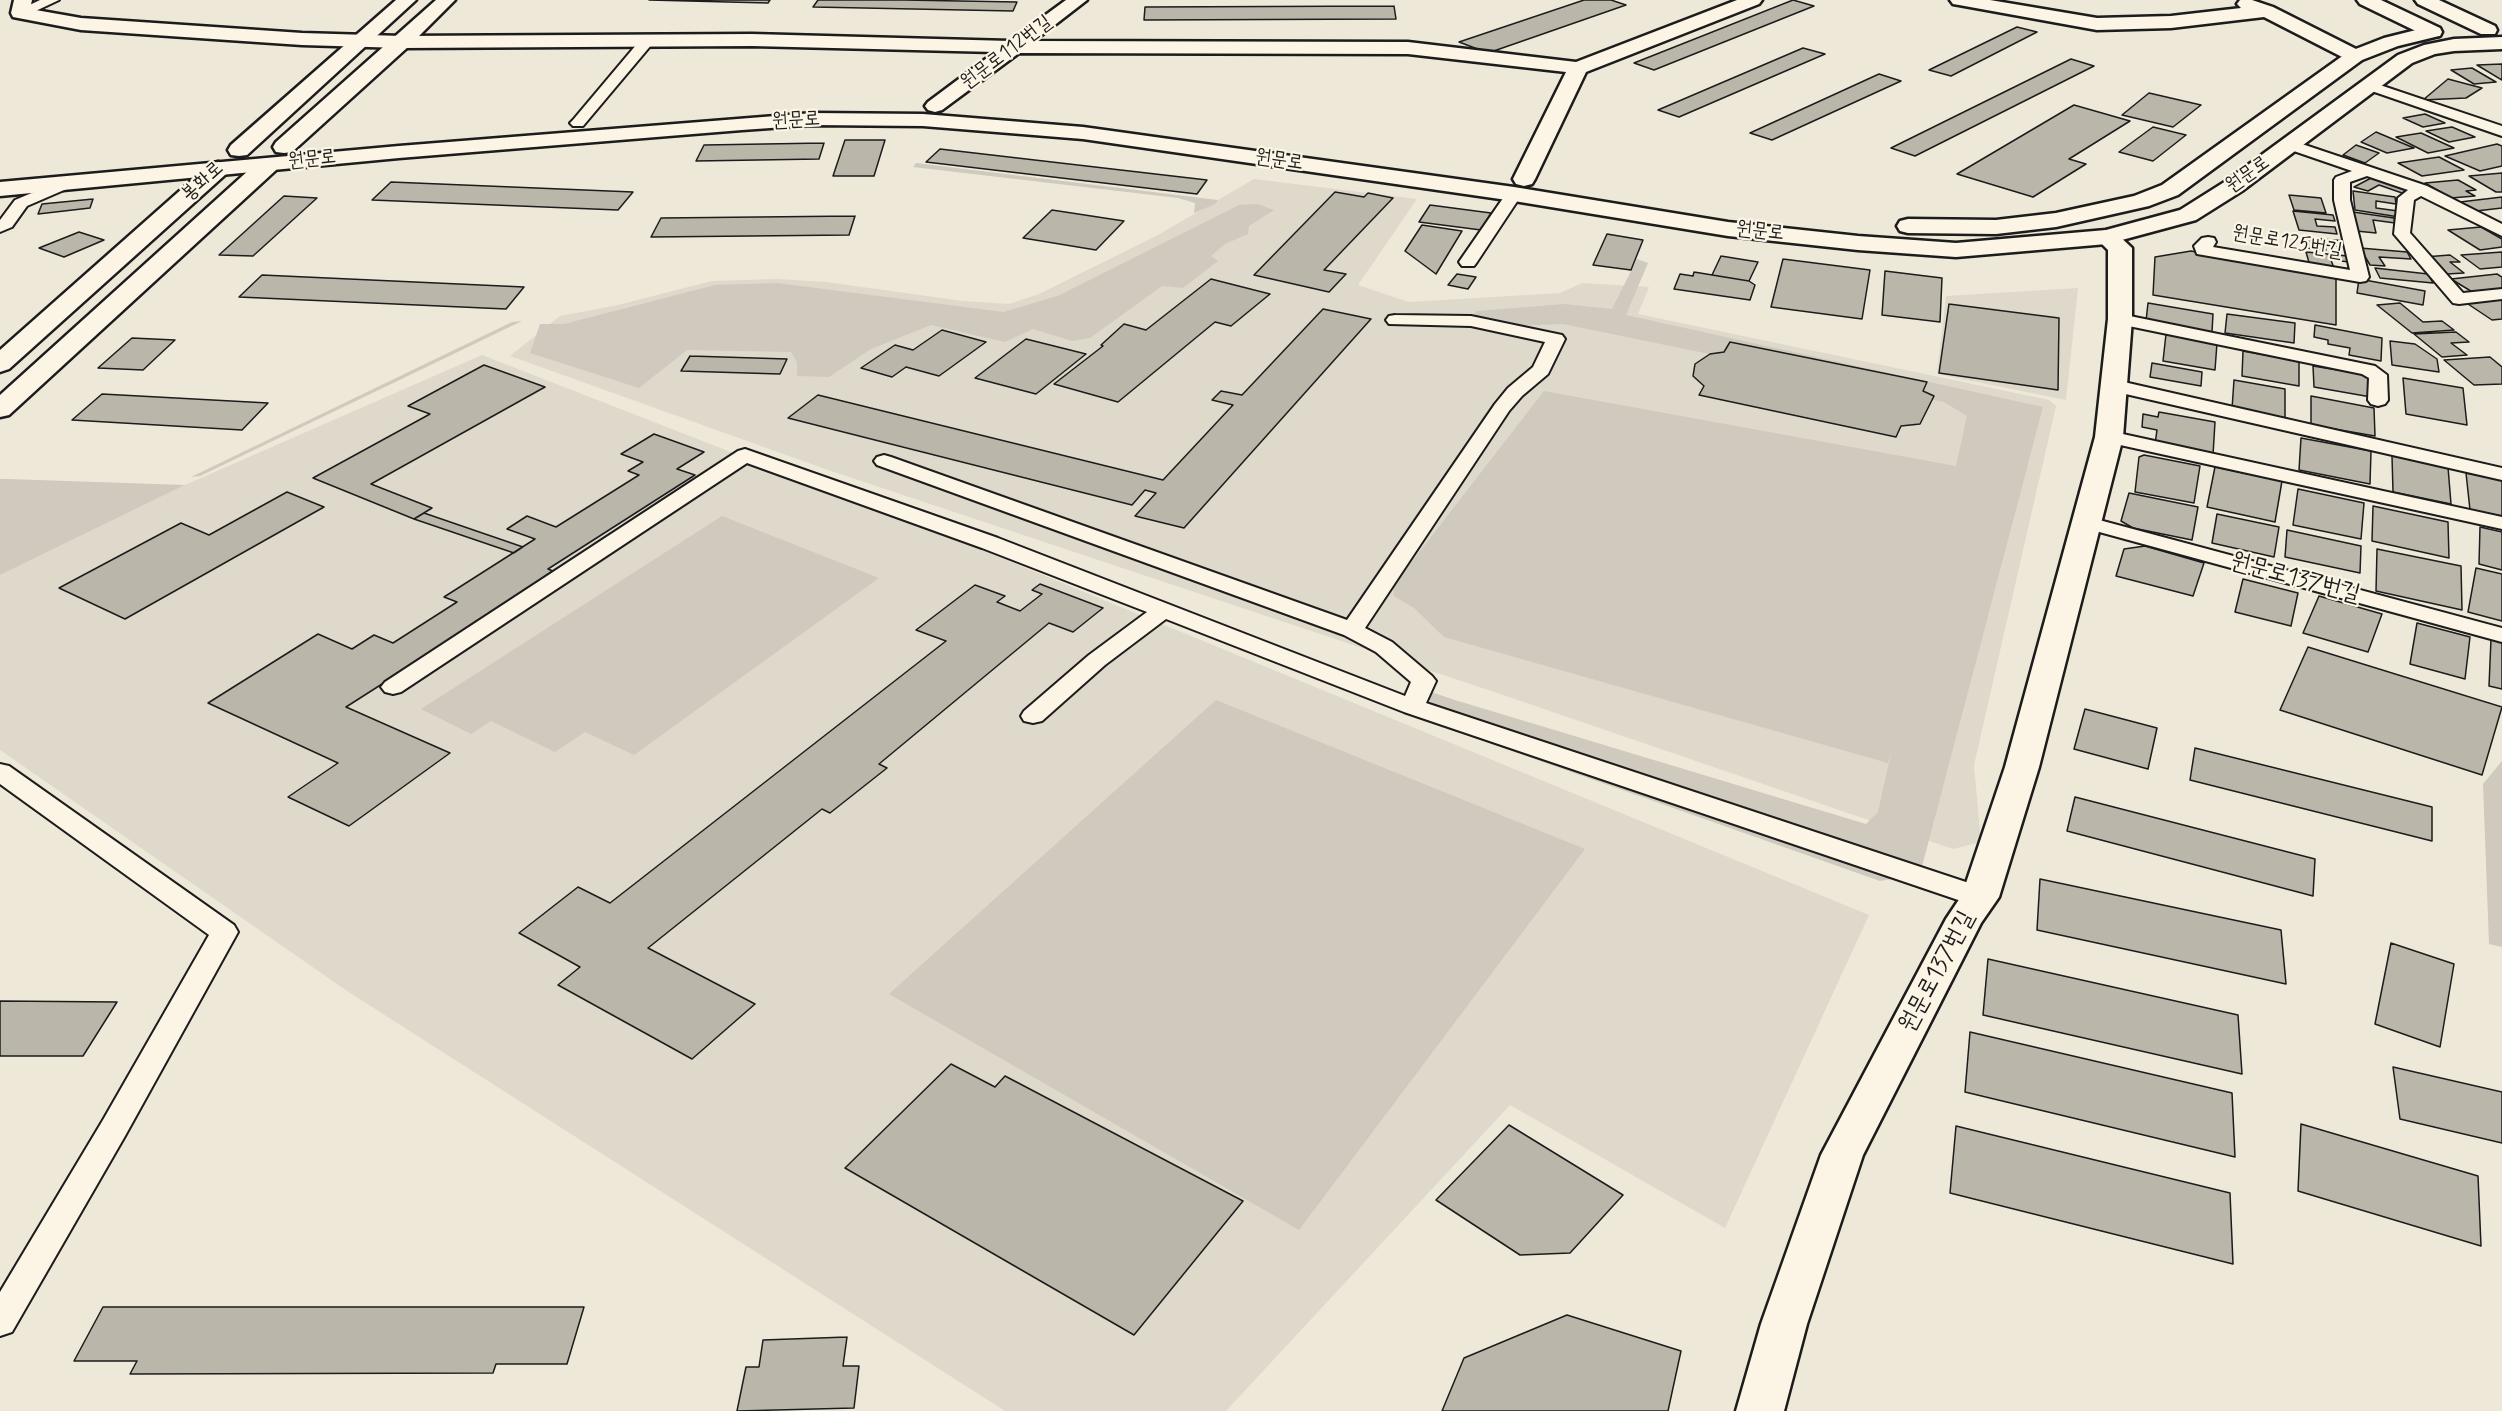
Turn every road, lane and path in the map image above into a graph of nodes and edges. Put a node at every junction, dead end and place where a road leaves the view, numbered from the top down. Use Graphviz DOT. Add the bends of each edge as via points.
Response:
graph roads {
  1 [pos="52,0"];
  2 [pos="407,0"];
  3 [pos="446,0"];
  4 [pos="1078,0"];
  5 [pos="1753,0"];
  6 [pos="1959,0"];
  7 [pos="2236,0"];
  8 [pos="2366,0"];
  9 [pos="2424,0"];
  10 [pos="21,7"];
  11 [pos="2267,11"];
  12 [pos="0,14"];
  13 [pos="2433,32"];
  14 [pos="2497,34"];
  15 [pos="647,41"];
  16 [pos="359,42"];
  17 [pos="402,42"];
  18 [pos="1015,47"];
  19 [pos="2355,56"];
  20 [pos="1578,68"];
  21 [pos="2368,85"];
  22 [pos="929,113"];
  23 [pos="578,123"];
  24 [pos="2502,131"];
  25 [pos="2290,145"];
  26 [pos="284,147"];
  27 [pos="239,150"];
  28 [pos="268,165"];
  29 [pos="218,169"];
  30 [pos="2367,171"];
  31 [pos="0,172"];
  32 [pos="65,183"];
  33 [pos="1519,187"];
  34 [pos="0,189"];
  35 [pos="2421,189"];
  36 [pos="1716,206"];
  37 [pos="1740,209"];
  38 [pos="2502,213"];
  39 [pos="2078,216"];
  40 [pos="2476,216"];
  41 [pos="0,227"];
  42 [pos="2502,231"];
  43 [pos="2107,237"];
  44 [pos="2208,242"];
  45 [pos="1468,262"];
  46 [pos="2502,294"];
  47 [pos="2120,319"];
  48 [pos="1395,320"];
  49 [pos="0,364"];
  50 [pos="2115,386"];
  51 [pos="2378,400"];
  52 [pos="0,409"];
  53 [pos="2109,437"];
  54 [pos="884,461"];
  55 [pos="2502,474"];
  56 [pos="2088,523"];
  57 [pos="2502,523"];
  58 [pos="1164,610"];
  59 [pos="1352,630"];
  60 [pos="2502,634"];
  61 [pos="393,687"];
  62 [pos="1412,707"];
  63 [pos="1033,716"];
  64 [pos="0,772"];
  65 [pos="1980,897"];
  66 [pos="0,1322"];
  67 [pos="1760,1411"];
  1 -- 10 [label="lane"];
  2 -- 16 [label="street, 봉화로"];
  3 -- 17 [label="street"];
  4 -- 18 [label="street, 원문로112번길"];
  5 -- 20 [label="street"];
  6 -- 11 [label="street" via="2097,24 2171,22"];
  7 -- 11 [label="street"];
  8 -- 13 [label="street"];
  9 -- 14 [label="street"];
  10 -- 12 [label="street"];
  10 -- 16 [label="street" via="81,24"];
  11 -- 19 [label="street"];
  13 -- 14 [label="street, 원문로"];
  13 -- 19 [label="street, 원문로"];
  14 -- 21 [label="street, 원문로" via="2405,59"];
  15 -- 17 [label="street"];
  15 -- 18 [label="street"];
  15 -- 23 [label="lane"];
  16 -- 17 [label="street"];
  16 -- 27 [label="street, 봉화로"];
  17 -- 26 [label="street"];
  18 -- 20 [label="street" via="1408,48"];
  18 -- 22 [label="street, 원문로112번길"];
  19 -- 39 [label="street, 원문로" via="2170,190"];
  20 -- 33 [label="street"];
  21 -- 24 [label="lane"];
  21 -- 25 [label="street, 원문로"];
  22 -- 23 [label="street, 원문로" via="812,104"];
  22 -- 28 [label="street, 원문로" via="801,120"];
  22 -- 33 [label="street, 원문로"];
  23 -- 26 [label="street, 원문로"];
  25 -- 30 [label="lane"];
  25 -- 43 [label="street, 원문로" via="2188,215"];
  26 -- 27 [label="street, 원문로"];
  26 -- 28 [label="street, 봉화로"];
  27 -- 29 [label="street, 봉화로"];
  27 -- 31 [label="street, 원문로"];
  28 -- 29 [label="street, 원문로"];
  28 -- 52 [label="street, 봉화로"];
  29 -- 32 [label="street, 원문로"];
  29 -- 49 [label="street, 봉화로"];
  30 -- 35 [label="lane"];
  30 -- 44 [label="lane, 원문로125번길" via="2342,180 2342,200 2360,277 2203,250"];
  32 -- 34 [label="street, 원문로"];
  32 -- 41 [label="lane" via="21,202"];
  33 -- 36 [label="street, 원문로"];
  33 -- 43 [label="street, 원문로" via="1728,229 1945,249"];
  33 -- 45 [label="lane"];
  35 -- 40 [label="lane"];
  35 -- 46 [label="lane" via="2406,198 2402,234 2459,299"];
  37 -- 39 [label="street, 원문로" via="1920,226 1996,227"];
  38 -- 40 [label="lane"];
  39 -- 43 [label="street"];
  40 -- 42 [label="lane"];
  43 -- 47 [label="street, 원문로137번길" via="2120,248"];
  47 -- 50 [label="street, 원문로137번길"];
  47 -- 51 [label="lane" via="2368,370 2378,375"];
  48 -- 59 [label="lane" via="1471,321 1556,339 1540,370 1502,408"];
  50 -- 53 [label="street, 원문로137번길"];
  50 -- 55 [label="lane"];
  53 -- 56 [label="street, 원문로137번길"];
  53 -- 57 [label="lane"];
  54 -- 59 [label="lane"];
  56 -- 60 [label="lane, 원문로137번길"];
  56 -- 65 [label="street, 원문로137번길" via="2022,767"];
  58 -- 61 [label="lane" via="745,455"];
  58 -- 62 [label="lane"];
  58 -- 63 [label="lane" via="1097,660"];
  59 -- 62 [label="lane" via="1384,647 1425,681"];
  62 -- 65 [label="lane"];
  64 -- 66 [label="lane" via="224,932"];
  65 -- 67 [label="street, 원문로137번길" via="1842,1155 1784,1324"];
}
